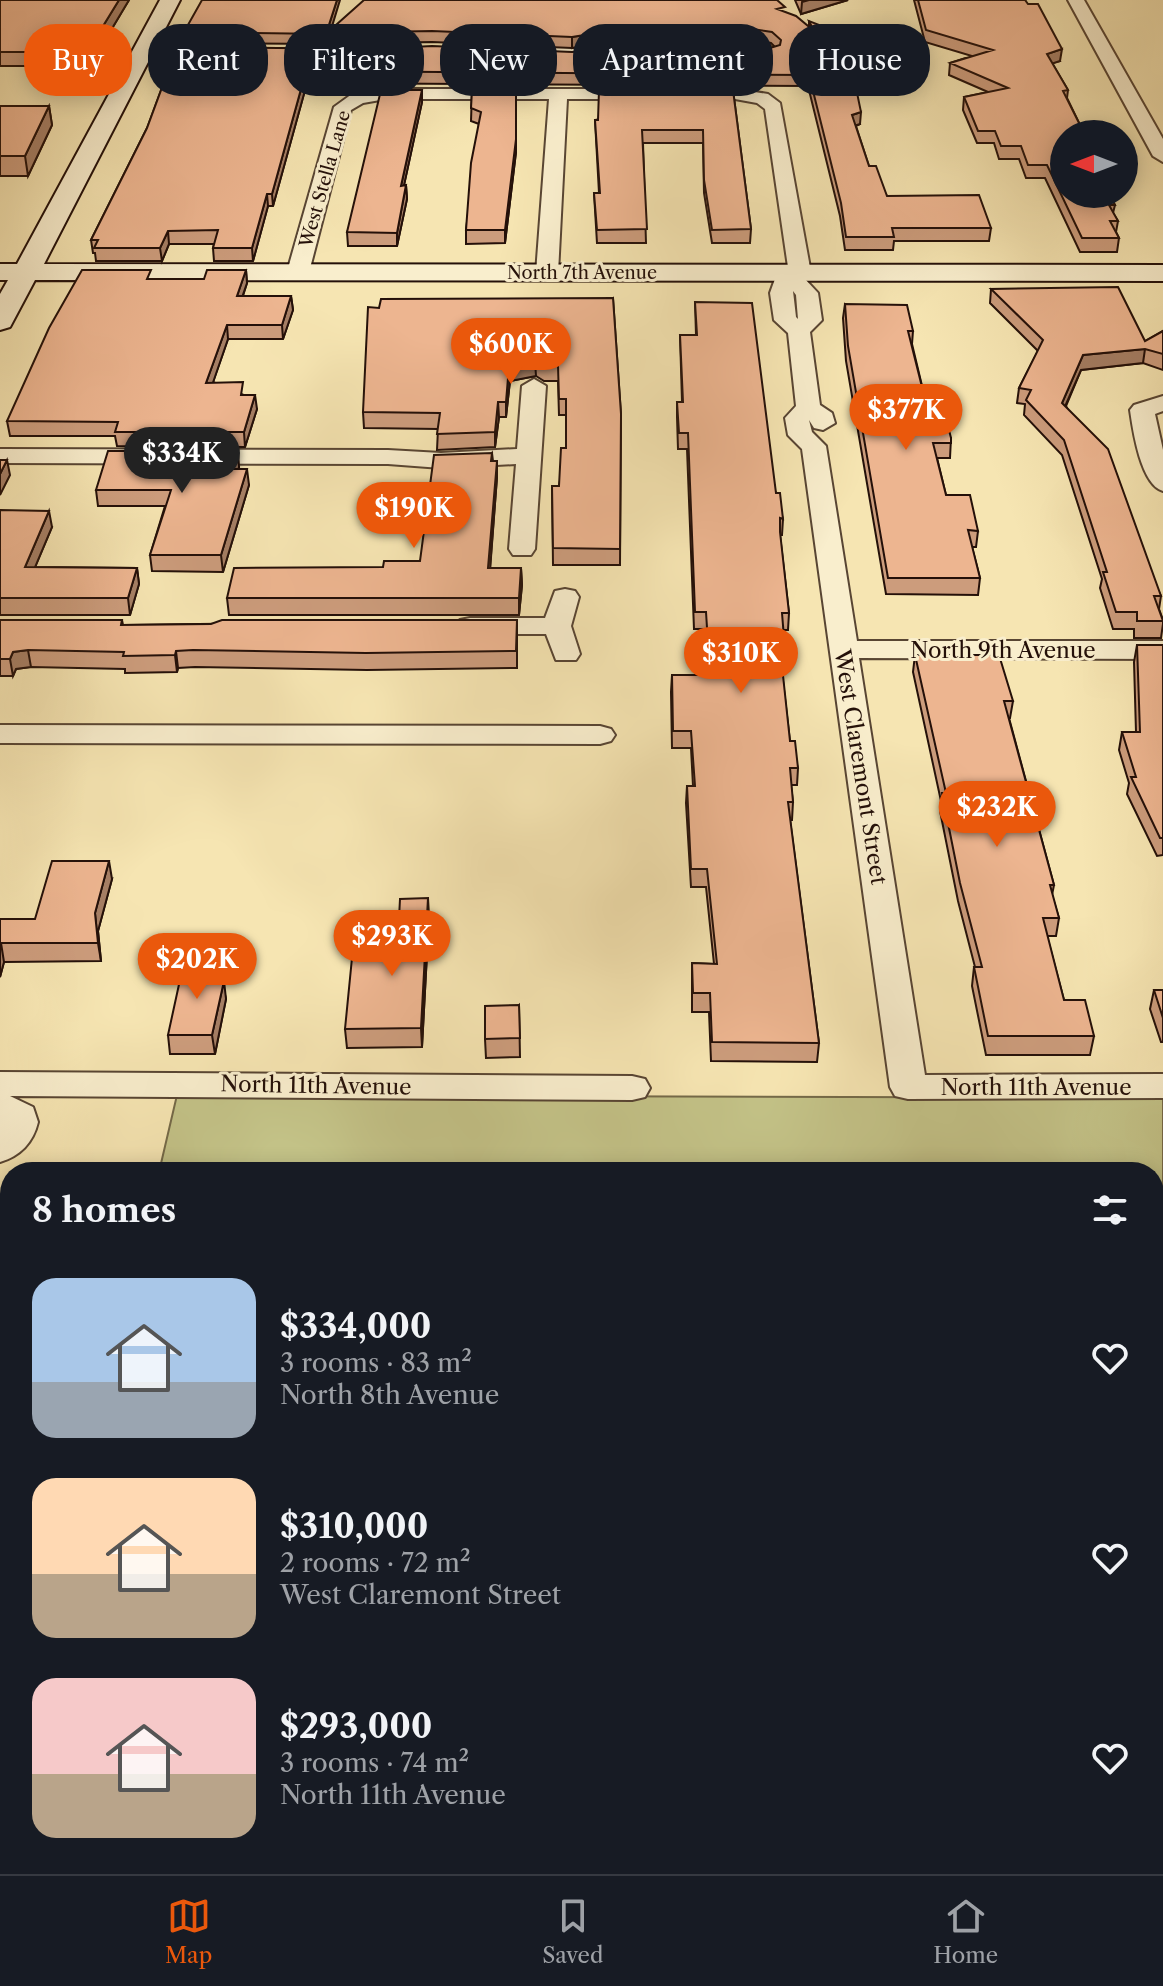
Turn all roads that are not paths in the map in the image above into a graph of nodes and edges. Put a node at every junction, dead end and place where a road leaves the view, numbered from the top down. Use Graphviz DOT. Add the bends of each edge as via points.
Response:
graph roads {
  1 [pos="170,0"];
  2 [pos="1076,0"];
  3 [pos="142,53"];
  4 [pos="148,53"];
  5 [pos="558,94"];
  6 [pos="1163,156"];
  7 [pos="14,272"];
  8 [pos="298,272"];
  9 [pos="547,273"];
  10 [pos="794,273"];
  11 [pos="1163,273"];
  12 [pos="0,321"];
  13 [pos="534,386"];
  14 [pos="1163,403"];
  15 [pos="0,456"];
  16 [pos="529,456"];
  17 [pos="1163,483"];
  18 [pos="522,549"];
  19 [pos="565,597"];
  20 [pos="448,626"];
  21 [pos="557,626"];
  22 [pos="842,649"];
  23 [pos="1163,650"];
  24 [pos="566,654"];
  25 [pos="0,734"];
  26 [pos="600,735"];
  27 [pos="0,1084"];
  28 [pos="1163,1086"];
  29 [pos="908,1087"];
  30 [pos="632,1088"];
  31 [pos="0,1106"];
  32 [pos="0,1149"];
  1 -- 3 [label="main road"];
  2 -- 6 [label="street"];
  3 -- 4 [label="street"];
  3 -- 7 [label="main road"];
  5 -- 8 [label="street, West Stella Lane" via="363,97 343,107"];
  5 -- 9 [label="street"];
  5 -- 10 [label="street, West Claremont Street" via="755,96 774,107"];
  7 -- 8 [label="main road, North 7th Avenue"];
  7 -- 12 [label="main road"];
  8 -- 9 [label="main road, North 7th Avenue"];
  9 -- 10 [label="main road, North 7th Avenue"];
  10 -- 11 [label="main road, North 7th Avenue"];
  10 -- 22 [label="street, West Claremont Street" via="781,293 798,319 808,408 797,418 800,435 814,446"];
  13 -- 16 [label="street"];
  14 -- 17 [label="street" via="1142,410"];
  15 -- 16 [label="street" via="388,457 451,462 467,456"];
  16 -- 18 [label="street"];
  19 -- 21 [label="street"];
  20 -- 21 [label="street"];
  21 -- 24 [label="street"];
  22 -- 23 [label="street, North 9th Avenue"];
  22 -- 29 [label="street, West Claremont Street"];
  25 -- 26 [label="street"];
  27 -- 30 [label="street, North 11th Avenue"];
  28 -- 29 [label="street, North 11th Avenue"];
  31 -- 32 [label="street" via="20,1116 13,1139"];
}
